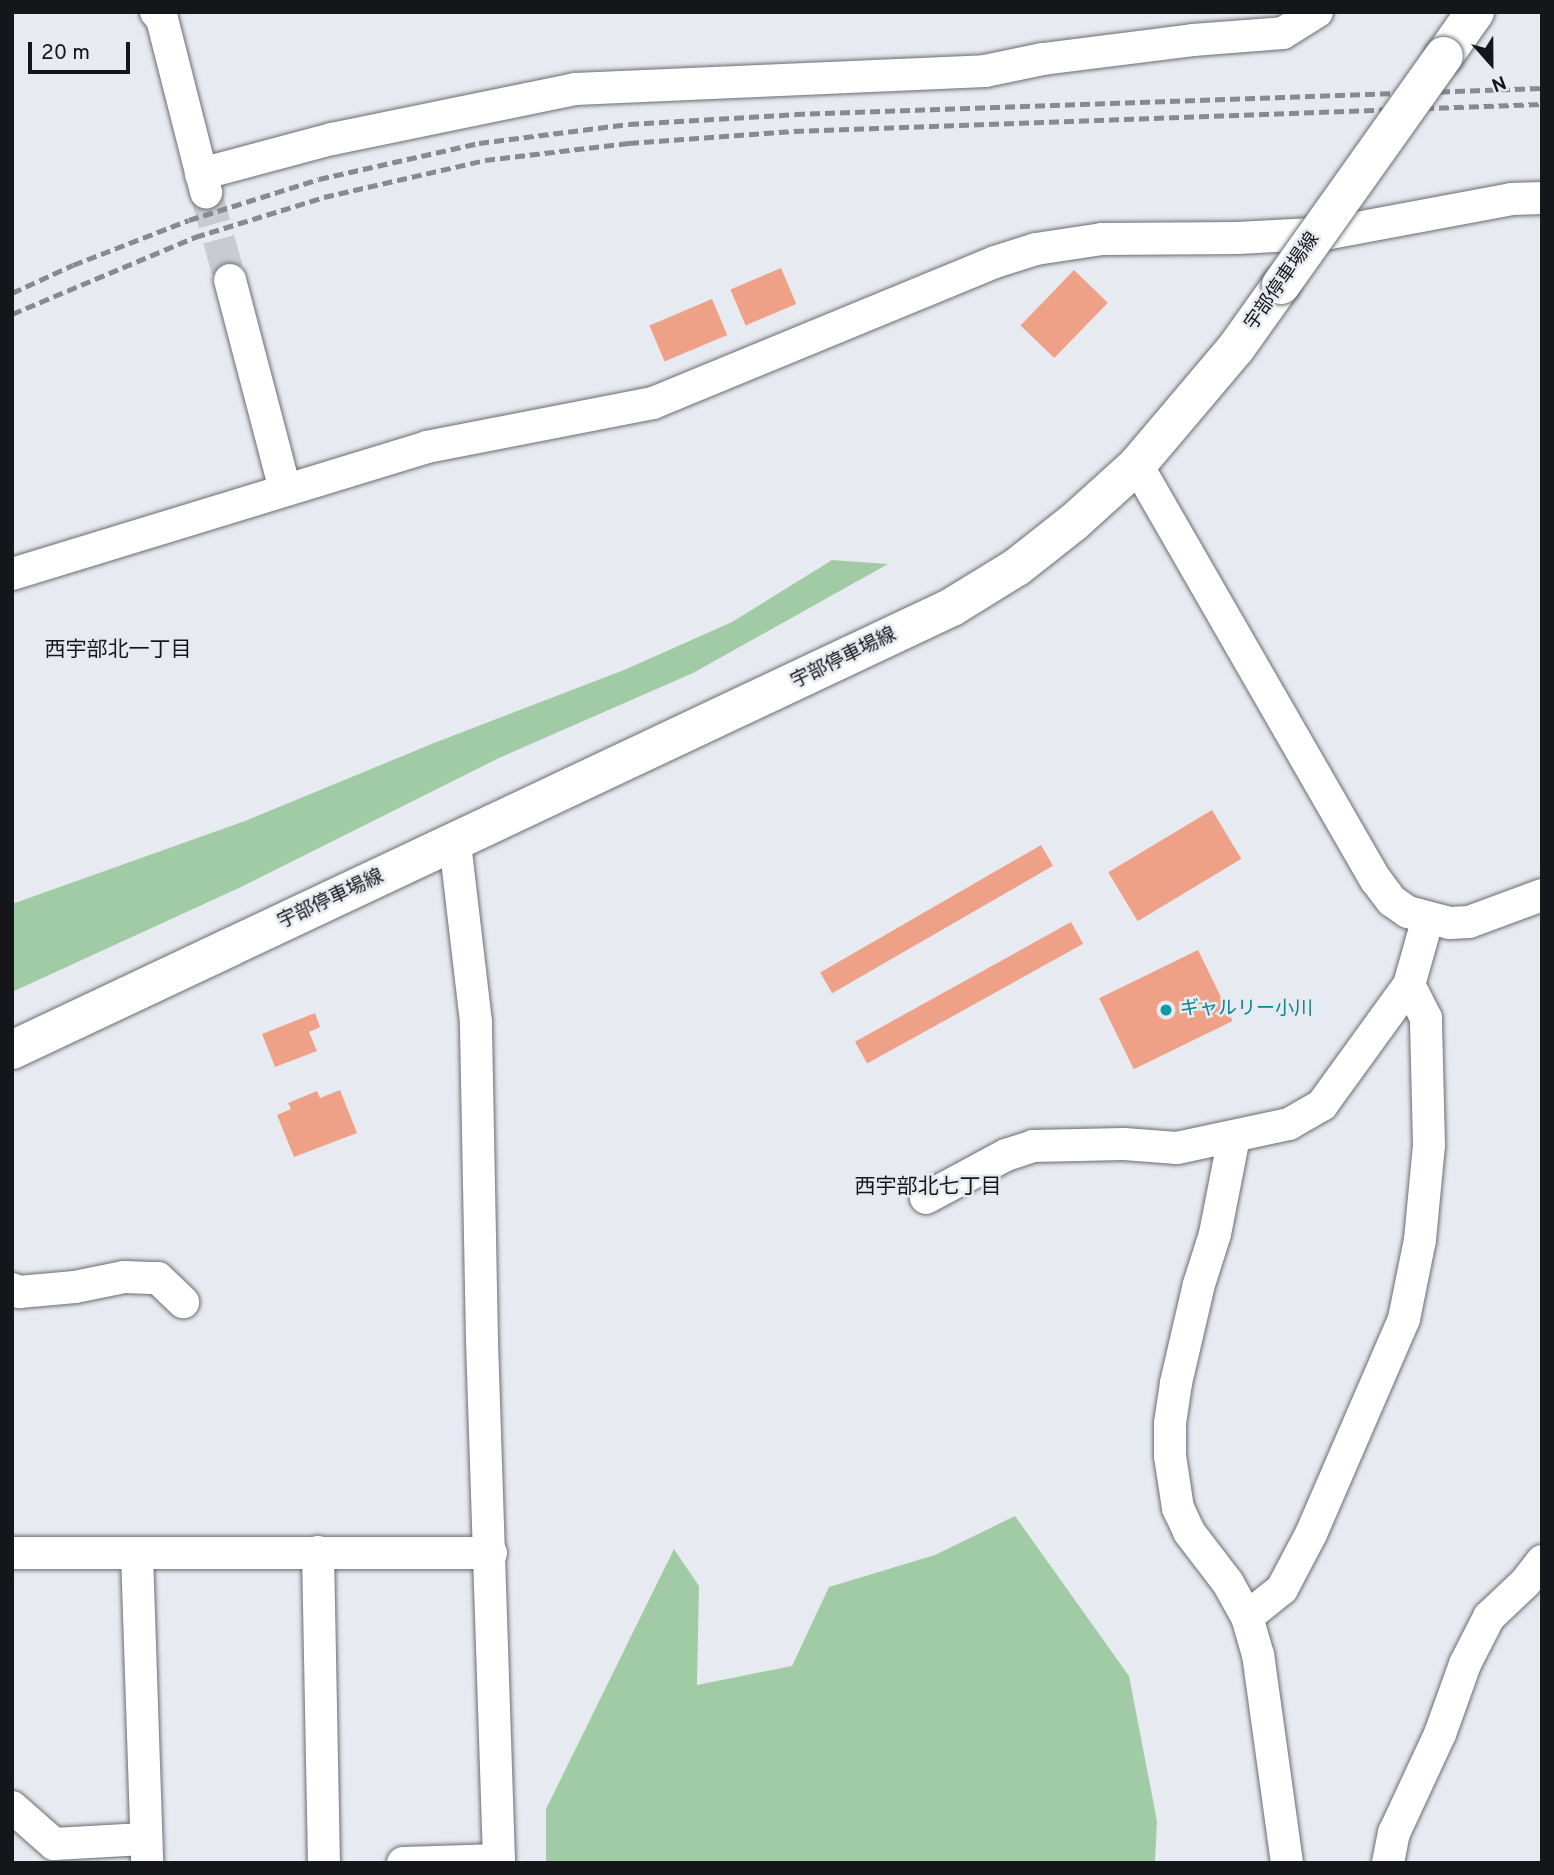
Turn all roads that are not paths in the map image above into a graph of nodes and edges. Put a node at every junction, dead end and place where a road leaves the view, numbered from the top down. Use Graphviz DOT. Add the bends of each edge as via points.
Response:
graph roads {
  1 [pos="156,12"];
  2 [pos="1317,12"];
  3 [pos="1475,12"];
  4 [pos="1542,198"];
  5 [pos="230,280"];
  6 [pos="1137,465"];
  7 [pos="285,490"];
  8 [pos="12,575"];
  9 [pos="455,842"];
  10 [pos="1542,895"];
  11 [pos="1428,918"];
  12 [pos="1409,985"];
  13 [pos="12,1050"];
  14 [pos="1234,1137"];
  15 [pos="926,1198"];
  16 [pos="12,1289"];
  17 [pos="183,1302"];
  18 [pos="318,1552"];
  19 [pos="12,1553"];
  20 [pos="137,1553"];
  21 [pos="491,1553"];
  22 [pos="1542,1561"];
  23 [pos="1247,1617"];
  24 [pos="12,1807"];
  25 [pos="146,1851"];
  26 [pos="324,1863"];
  27 [pos="403,1863"];
  28 [pos="1287,1863"];
  29 [pos="1388,1863"];
  1 -- 2 [label="street" via="162,19 204,183 332,139 575,89 985,71 1070,55 1283,33"];
  3 -- 6 [label="main road, 宇部停車場線, bridge" via="1236,348"];
  4 -- 7 [label="street" via="1511,199 1330,233 1102,239 1036,249 653,403 427,447"];
  5 -- 7 [label="street"];
  6 -- 9 [label="main road, 宇部停車場線" via="1017,567 952,607"];
  6 -- 11 [label="street" via="1376,880 1392,901"];
  7 -- 8 [label="street"];
  9 -- 13 [label="main road, 宇部停車場線"];
  9 -- 21 [label="street" via="476,1022"];
  10 -- 11 [label="street" via="1469,922"];
  11 -- 12 [label="street"];
  12 -- 14 [label="street" via="1322,1105 1289,1124"];
  12 -- 23 [label="street" via="1426,1018 1429,1145 1420,1240 1404,1319 1311,1534 1282,1589"];
  14 -- 15 [label="street" via="1177,1147 1033,1146 1006,1155"];
  14 -- 23 [label="street" via="1215,1234 1176,1383 1170,1456 1178,1508 1189,1532"];
  16 -- 17 [label="street" via="75,1287 124,1277 158,1278"];
  18 -- 20 [label="street"];
  18 -- 21 [label="street"];
  18 -- 26 [label="street"];
  19 -- 20 [label="street"];
  20 -- 25 [label="street"];
  21 -- 27 [label="street" via="499,1860"];
  22 -- 29 [label="street" via="1489,1617 1465,1664 1440,1734 1394,1833"];
  23 -- 28 [label="street" via="1258,1656"];
  24 -- 25 [label="street" via="54,1844"];
}
